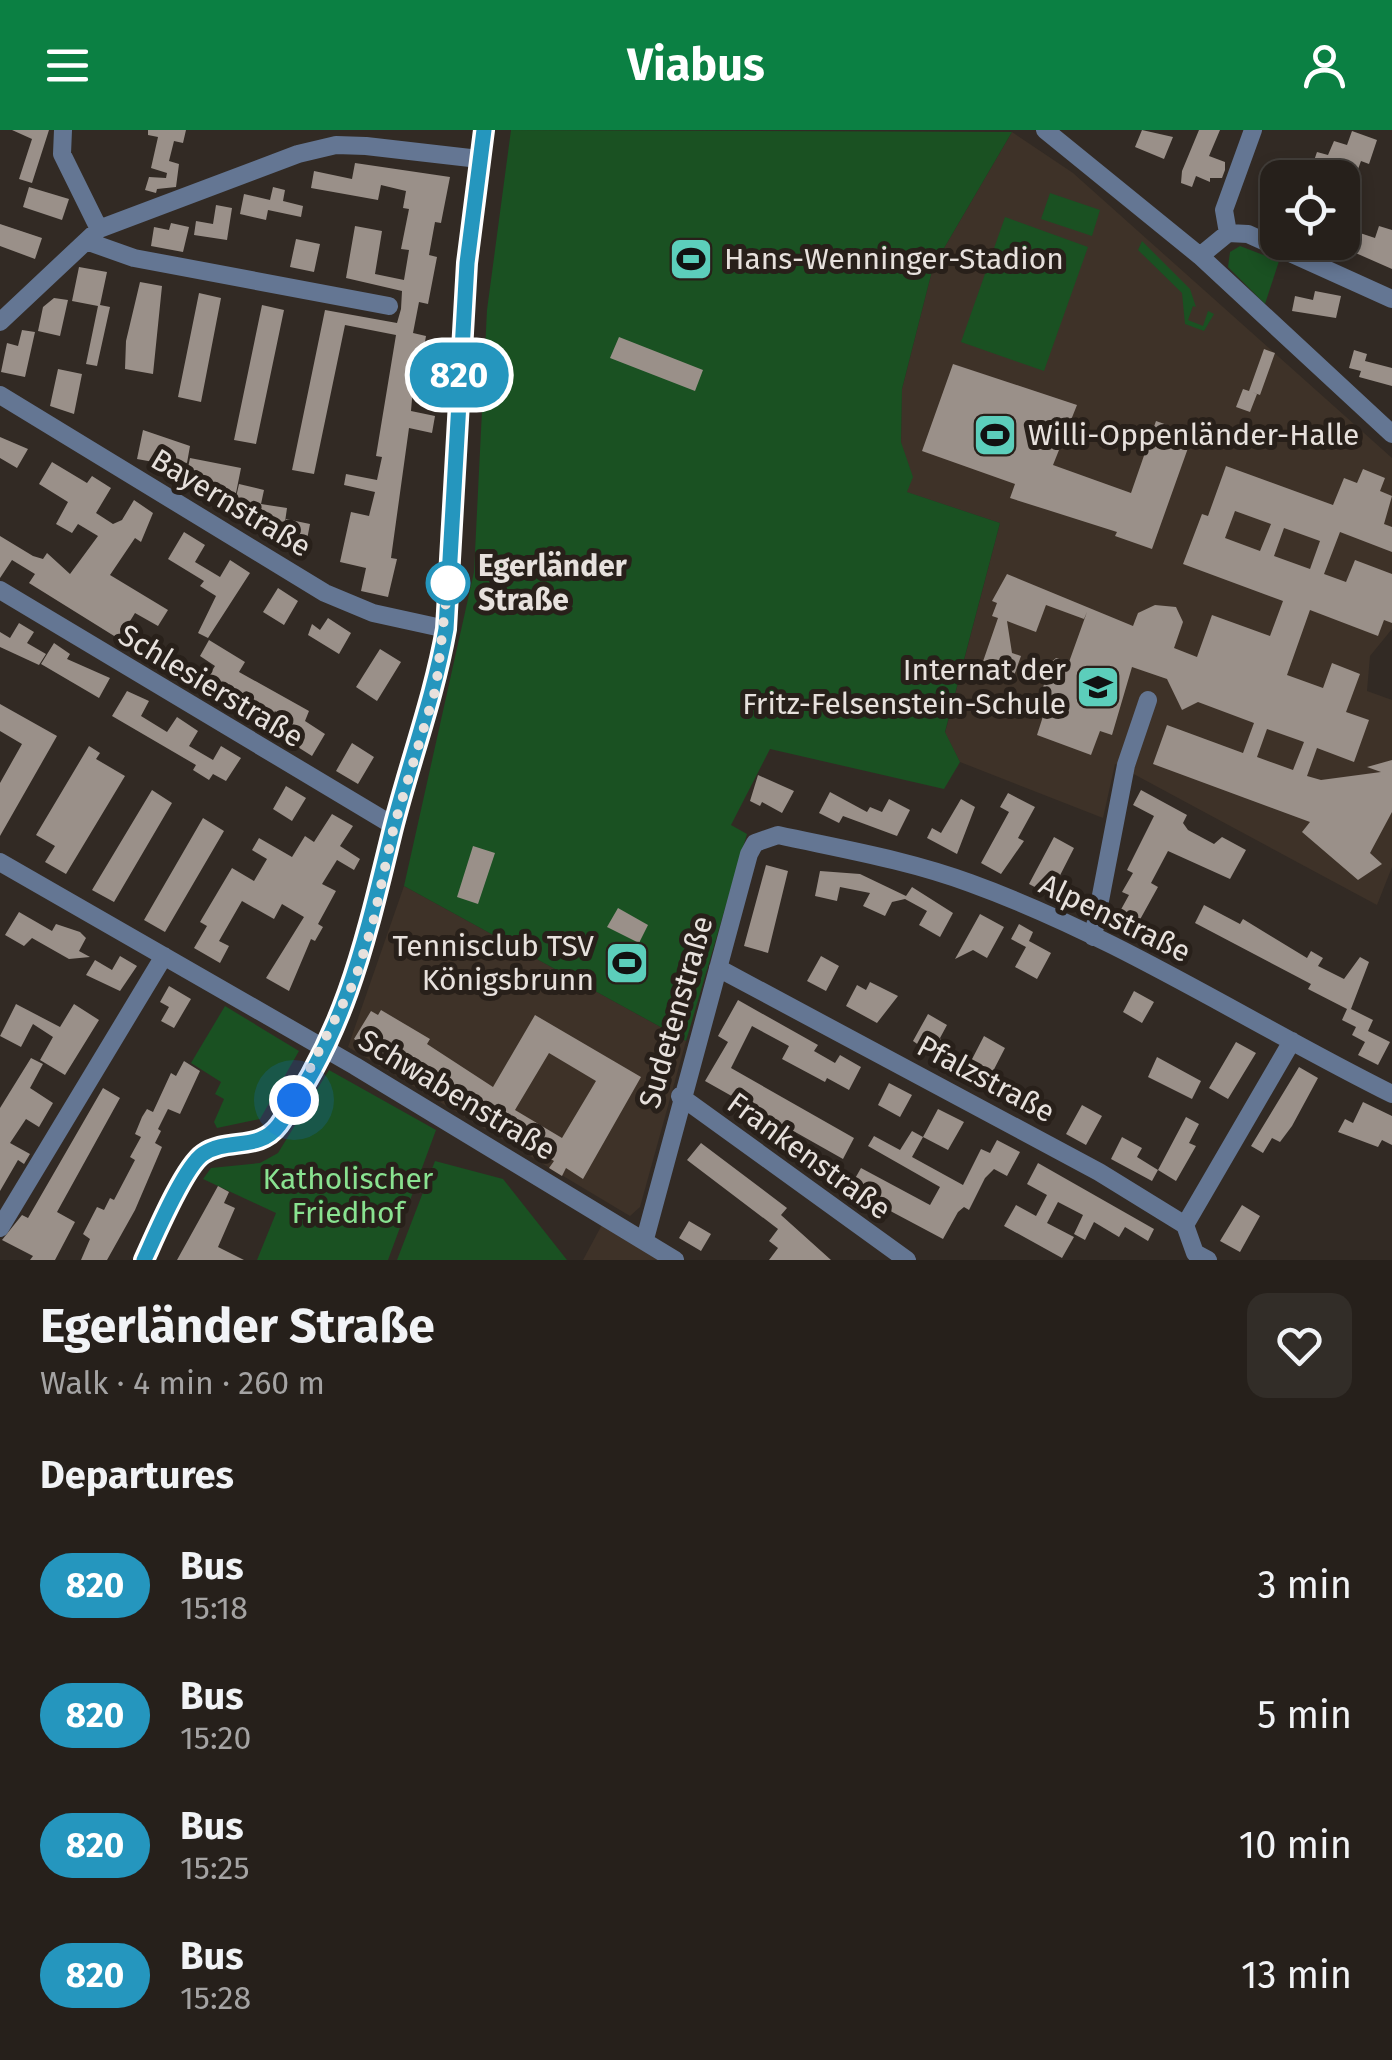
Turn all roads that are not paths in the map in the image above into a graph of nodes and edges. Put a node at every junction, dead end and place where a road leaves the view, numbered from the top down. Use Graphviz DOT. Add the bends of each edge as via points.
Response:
graph roads {
  1 [pos="63,130"];
  2 [pos="484,130"];
  3 [pos="1046,130"];
  4 [pos="1253,130"];
  5 [pos="479,159"];
  6 [pos="1228,233"];
  7 [pos="92,235"];
  8 [pos="1200,256"];
  9 [pos="1392,299"];
  10 [pos="390,306"];
  11 [pos="0,322"];
  12 [pos="0,394"];
  13 [pos="1392,434"];
  14 [pos="0,590"];
  15 [pos="446,629"];
  16 [pos="1148,700"];
  17 [pos="394,826"];
  18 [pos="795,839"];
  19 [pos="0,862"];
  20 [pos="1093,937"];
  21 [pos="164,956"];
  22 [pos="718,968"];
  23 [pos="1292,1042"];
  24 [pos="323,1047"];
  25 [pos="1392,1094"];
  26 [pos="680,1096"];
  27 [pos="1185,1225"];
  28 [pos="0,1228"];
  29 [pos="644,1239"];
  30 [pos="1198,1258"];
  31 [pos="144,1260"];
  32 [pos="676,1260"];
  33 [pos="907,1260"];
  1 -- 7 [label="street" via="62,154"];
  2 -- 5 [label="street"];
  3 -- 8 [label="street"];
  4 -- 6 [label="street" via="1224,210"];
  5 -- 7 [label="street" via="336,146 298,154"];
  5 -- 15 [label="street"];
  6 -- 8 [label="street"];
  6 -- 9 [label="street" via="1248,234"];
  7 -- 10 [label="street" via="134,258"];
  7 -- 11 [label="street"];
  8 -- 13 [label="street"];
  12 -- 15 [label="street, Bayernstraße" via="325,593 373,613"];
  14 -- 17 [label="street, Schlesierstraße"];
  15 -- 17 [label="street" via="436,688"];
  16 -- 20 [label="street" via="1126,765"];
  17 -- 24 [label="street" via="355,980"];
  18 -- 20 [label="street, Alpenstraße" via="966,881"];
  18 -- 22 [label="street, Sudetenstraße" via="766,836 754,843"];
  19 -- 21 [label="street, Schwabenstraße"];
  20 -- 23 [label="street, Alpenstraße"];
  21 -- 24 [label="street, Schwabenstraße"];
  21 -- 28 [label="street"];
  22 -- 26 [label="street, Sudetenstraße"];
  22 -- 27 [label="street, Pfalzstraße" via="1082,1162"];
  23 -- 25 [label="street, Alpenstraße"];
  23 -- 27 [label="street"];
  24 -- 29 [label="street, Schwabenstraße"];
  24 -- 31 [label="street" via="270,1135 198,1157"];
  26 -- 29 [label="street, Sudetenstraße"];
  26 -- 33 [label="street, Frankenstraße"];
  27 -- 30 [label="street"];
  29 -- 32 [label="street, Schwabenstraße"];
}
